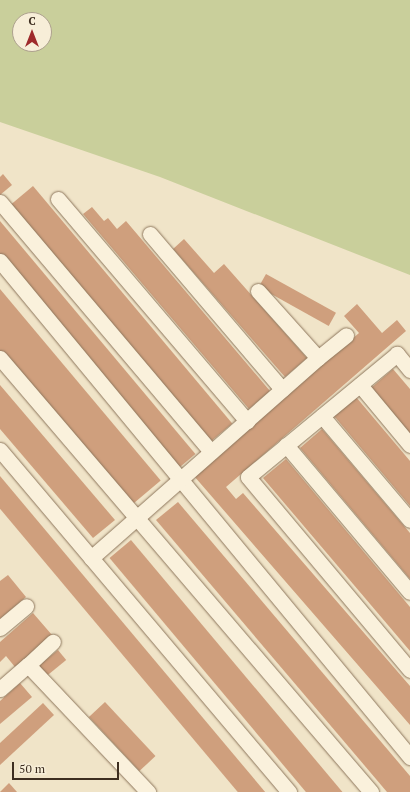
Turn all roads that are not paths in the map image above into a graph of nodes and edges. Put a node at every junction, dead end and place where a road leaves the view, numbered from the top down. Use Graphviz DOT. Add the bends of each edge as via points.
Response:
graph roads {
  1 [pos="58,199"];
  2 [pos="0,202"];
  3 [pos="150,234"];
  4 [pos="0,261"];
  5 [pos="258,291"];
  6 [pos="346,335"];
  7 [pos="0,358"];
  8 [pos="318,358"];
  9 [pos="410,370"];
  10 [pos="360,385"];
  11 [pos="282,389"];
  12 [pos="322,416"];
  13 [pos="247,420"];
  14 [pos="286,445"];
  15 [pos="410,445"];
  16 [pos="0,450"];
  17 [pos="211,452"];
  18 [pos="181,478"];
  19 [pos="138,517"];
  20 [pos="410,520"];
  21 [pos="91,558"];
  22 [pos="410,592"];
  23 [pos="26,606"];
  24 [pos="0,628"];
  25 [pos="53,642"];
  26 [pos="28,665"];
  27 [pos="410,670"];
  28 [pos="0,688"];
  29 [pos="410,757"];
  30 [pos="148,792"];
  31 [pos="289,792"];
  32 [pos="371,792"];
  1 -- 13 [label="lane"];
  2 -- 17 [label="lane"];
  3 -- 11 [label="lane"];
  4 -- 18 [label="lane"];
  5 -- 8 [label="lane"];
  6 -- 8 [label="lane"];
  7 -- 19 [label="lane"];
  8 -- 11 [label="lane"];
  9 -- 10 [label="lane" via="397,354"];
  10 -- 12 [label="lane"];
  10 -- 15 [label="lane"];
  11 -- 13 [label="lane"];
  12 -- 14 [label="lane"];
  12 -- 20 [label="lane"];
  13 -- 17 [label="lane"];
  14 -- 22 [label="lane"];
  14 -- 27 [label="lane" via="248,477"];
  16 -- 21 [label="lane"];
  17 -- 18 [label="lane"];
  18 -- 19 [label="lane"];
  18 -- 29 [label="lane"];
  19 -- 21 [label="lane"];
  19 -- 32 [label="lane"];
  21 -- 31 [label="lane"];
  23 -- 24 [label="lane"];
  25 -- 26 [label="lane"];
  26 -- 28 [label="lane"];
  26 -- 30 [label="lane"];
}
